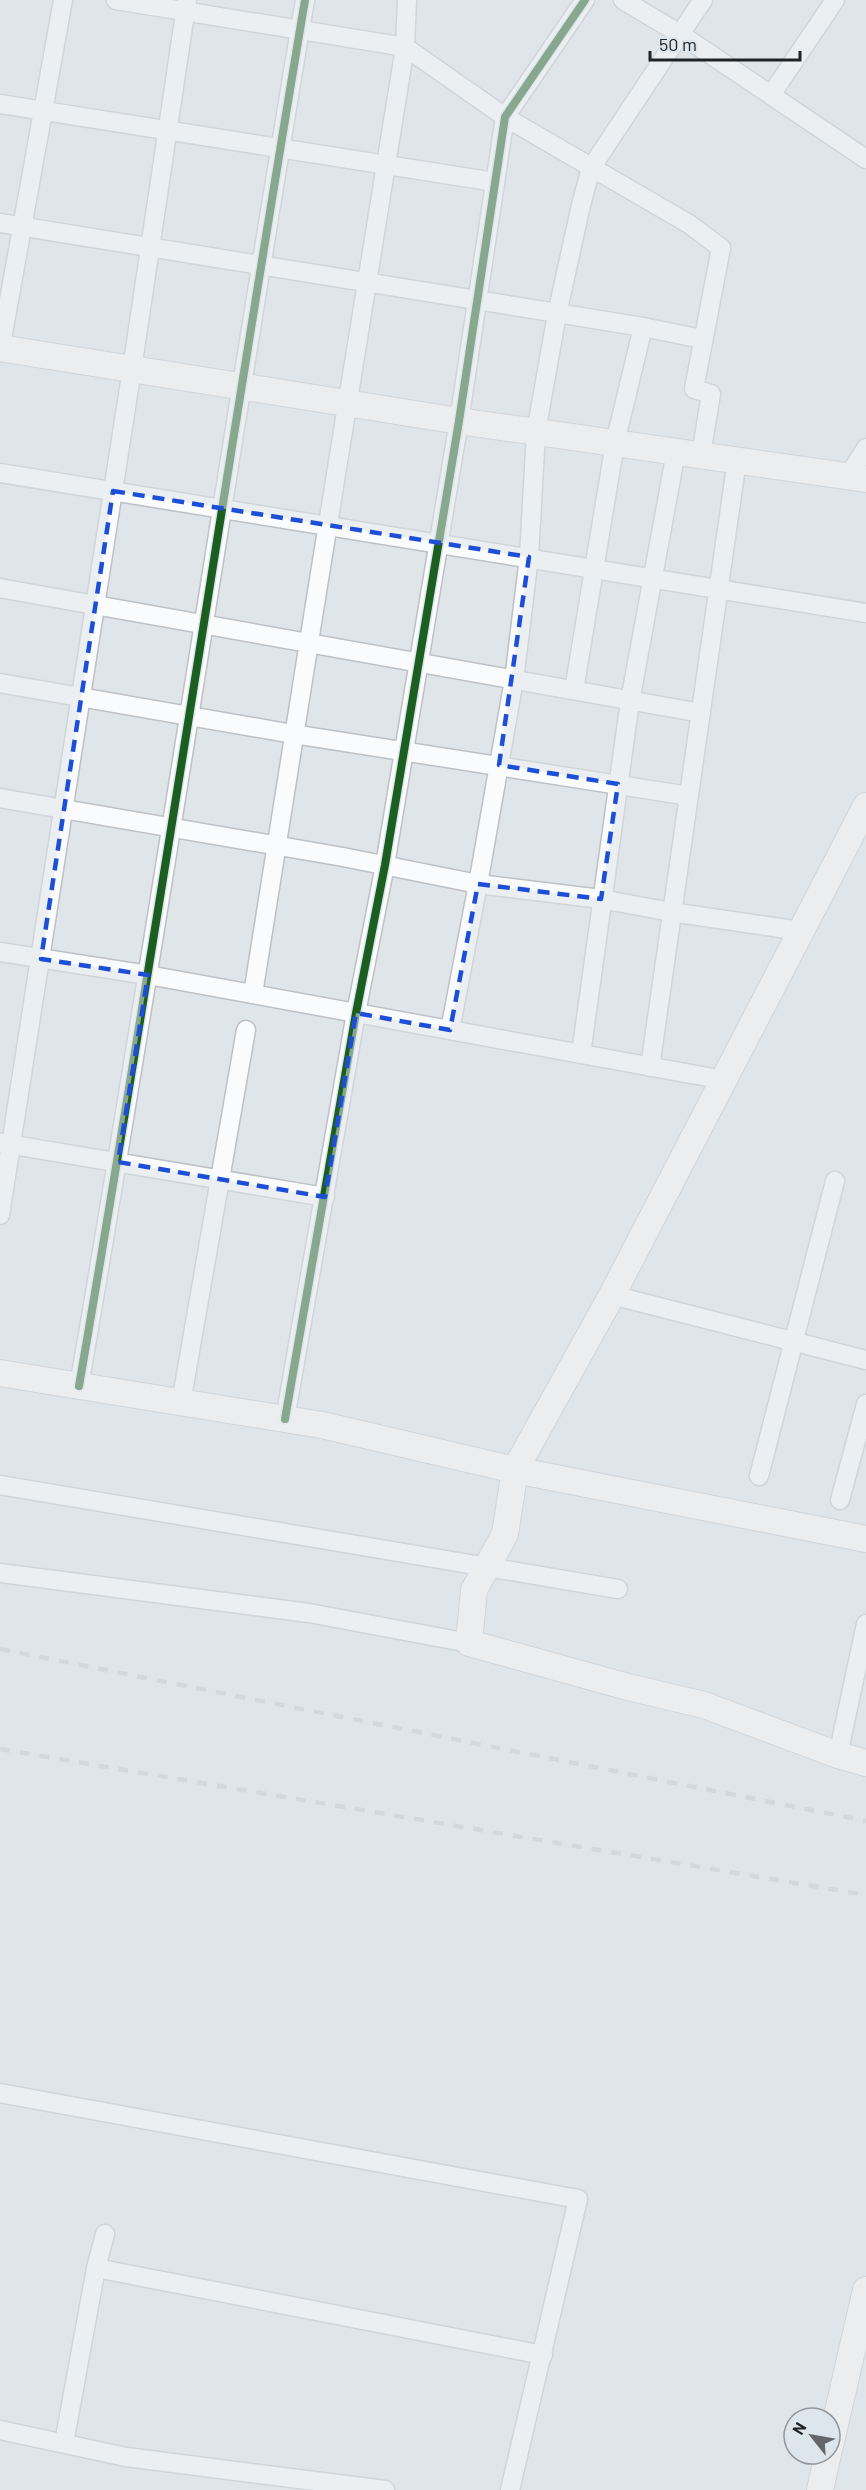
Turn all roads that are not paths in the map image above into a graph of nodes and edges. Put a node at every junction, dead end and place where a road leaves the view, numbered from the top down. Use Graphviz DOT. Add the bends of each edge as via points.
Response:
graph roads {
  1 [pos="63,0"];
  2 [pos="116,0"];
  3 [pos="305,0"];
  4 [pos="407,0"];
  5 [pos="585,0"];
  6 [pos="623,0"];
  7 [pos="704,0"];
  8 [pos="835,0"];
  9 [pos="186,6"];
  10 [pos="300,30"];
  11 [pos="680,34"];
  12 [pos="405,47"];
  13 [pos="771,95"];
  14 [pos="0,104"];
  15 [pos="43,110"];
  16 [pos="505,117"];
  17 [pos="167,130"];
  18 [pos="280,148"];
  19 [pos="864,154"];
  20 [pos="387,165"];
  21 [pos="591,168"];
  22 [pos="495,182"];
  23 [pos="0,224"];
  24 [pos="22,227"];
  25 [pos="150,248"];
  26 [pos="261,266"];
  27 [pos="368,283"];
  28 [pos="477,301"];
  29 [pos="557,314"];
  30 [pos="642,327"];
  31 [pos="702,339"];
  32 [pos="0,349"];
  33 [pos="132,369"];
  34 [pos="241,386"];
  35 [pos="349,403"];
  36 [pos="459,421"];
  37 [pos="536,432"];
  38 [pos="615,443"];
  39 [pos="866,447"];
  40 [pos="676,452"];
  41 [pos="701,455"];
  42 [pos="737,460"];
  43 [pos="0,473"];
  44 [pos="857,478"];
  45 [pos="113,491"];
  46 [pos="222,507"];
  47 [pos="327,526"];
  48 [pos="439,542"];
  49 [pos="529,557"];
  50 [pos="596,568"];
  51 [pos="653,578"];
  52 [pos="0,588"];
  53 [pos="719,588"];
  54 [pos="96,605"];
  55 [pos="866,613"];
  56 [pos="204,625"];
  57 [pos="307,643"];
  58 [pos="419,663"];
  59 [pos="514,680"];
  60 [pos="0,683"];
  61 [pos="573,690"];
  62 [pos="82,698"];
  63 [pos="630,700"];
  64 [pos="701,713"];
  65 [pos="190,715"];
  66 [pos="293,734"];
  67 [pos="404,750"];
  68 [pos="499,765"];
  69 [pos="618,784"];
  70 [pos="689,796"];
  71 [pos="0,798"];
  72 [pos="866,806"];
  73 [pos="64,809"];
  74 [pos="172,828"];
  75 [pos="276,845"];
  76 [pos="386,865"];
  77 [pos="478,884"];
  78 [pos="601,899"];
  79 [pos="671,912"];
  80 [pos="801,931"];
  81 [pos="0,952"];
  82 [pos="41,959"];
  83 [pos="148,975"];
  84 [pos="253,994"];
  85 [pos="356,1013"];
  86 [pos="246,1030"];
  87 [pos="450,1030"];
  88 [pos="581,1054"];
  89 [pos="650,1067"];
  90 [pos="724,1080"];
  91 [pos="6,1144"];
  92 [pos="118,1162"];
  93 [pos="221,1180"];
  94 [pos="835,1181"];
  95 [pos="325,1197"];
  96 [pos="0,1215"];
  97 [pos="612,1295"];
  98 [pos="793,1342"];
  99 [pos="866,1360"];
  100 [pos="0,1373"];
  101 [pos="79,1386"];
  102 [pos="181,1402"];
  103 [pos="866,1404"];
  104 [pos="285,1419"];
  105 [pos="515,1470"];
  106 [pos="759,1476"];
  107 [pos="0,1485"];
  108 [pos="840,1500"];
  109 [pos="866,1539"];
  110 [pos="488,1566"];
  111 [pos="0,1573"];
  112 [pos="618,1589"];
  113 [pos="866,1624"];
  114 [pos="469,1643"];
  115 [pos="838,1755"];
  116 [pos="866,1763"];
  117 [pos="0,2093"];
  118 [pos="105,2234"];
  119 [pos="96,2268"];
  120 [pos="866,2290"];
  121 [pos="543,2355"];
  122 [pos="839,2406"];
  123 [pos="0,2430"];
  124 [pos="64,2444"];
  125 [pos="825,2466"];
  126 [pos="385,2490"];
  127 [pos="510,2490"];
  128 [pos="820,2490"];
  1 -- 15 [label="street"];
  2 -- 9 [label="street"];
  3 -- 10 [label="street"];
  4 -- 12 [label="street"];
  5 -- 16 [label="street"];
  6 -- 11 [label="street"];
  7 -- 11 [label="street"];
  8 -- 13 [label="street"];
  9 -- 10 [label="street"];
  9 -- 17 [label="street"];
  10 -- 12 [label="street"];
  10 -- 18 [label="street"];
  11 -- 13 [label="street"];
  11 -- 21 [label="street"];
  12 -- 16 [label="street"];
  12 -- 20 [label="street"];
  13 -- 19 [label="street"];
  14 -- 15 [label="street"];
  15 -- 17 [label="street"];
  15 -- 24 [label="street"];
  16 -- 21 [label="street"];
  16 -- 22 [label="street"];
  17 -- 18 [label="street"];
  17 -- 25 [label="street"];
  18 -- 20 [label="street"];
  18 -- 26 [label="street"];
  20 -- 22 [label="street"];
  20 -- 27 [label="street"];
  21 -- 29 [label="street"];
  21 -- 31 [label="street" via="689,224 721,248"];
  22 -- 28 [label="street"];
  23 -- 24 [label="street"];
  24 -- 25 [label="street"];
  24 -- 32 [label="street"];
  25 -- 26 [label="street"];
  25 -- 33 [label="street"];
  26 -- 27 [label="street"];
  26 -- 34 [label="street"];
  27 -- 28 [label="street"];
  27 -- 35 [label="street"];
  28 -- 29 [label="street"];
  28 -- 36 [label="street"];
  29 -- 30 [label="street"];
  29 -- 37 [label="street"];
  30 -- 31 [label="street"];
  30 -- 38 [label="street"];
  31 -- 41 [label="street" via="694,389 711,394"];
  32 -- 33 [label="street"];
  33 -- 34 [label="street"];
  33 -- 45 [label="street"];
  34 -- 35 [label="street"];
  34 -- 46 [label="street"];
  35 -- 36 [label="street"];
  35 -- 47 [label="street"];
  36 -- 37 [label="street"];
  36 -- 48 [label="street"];
  37 -- 38 [label="street"];
  37 -- 49 [label="street"];
  38 -- 40 [label="street"];
  38 -- 50 [label="street"];
  39 -- 44 [label="street"];
  40 -- 41 [label="street"];
  40 -- 51 [label="street"];
  41 -- 42 [label="street"];
  42 -- 44 [label="street"];
  42 -- 53 [label="street"];
  43 -- 45 [label="street"];
  45 -- 46 [label="street"];
  45 -- 54 [label="street"];
  46 -- 47 [label="street"];
  46 -- 56 [label="street"];
  47 -- 48 [label="street"];
  47 -- 57 [label="street"];
  48 -- 49 [label="street"];
  48 -- 58 [label="street"];
  49 -- 50 [label="street"];
  49 -- 59 [label="street"];
  50 -- 51 [label="street"];
  50 -- 61 [label="street"];
  51 -- 53 [label="street"];
  51 -- 63 [label="street"];
  52 -- 54 [label="street"];
  53 -- 55 [label="street"];
  53 -- 64 [label="street"];
  54 -- 56 [label="street"];
  54 -- 62 [label="street"];
  56 -- 57 [label="street"];
  56 -- 65 [label="street"];
  57 -- 58 [label="street"];
  57 -- 66 [label="street"];
  58 -- 59 [label="street"];
  58 -- 67 [label="street"];
  59 -- 61 [label="street"];
  59 -- 68 [label="street"];
  60 -- 62 [label="street"];
  61 -- 63 [label="street"];
  62 -- 65 [label="street"];
  62 -- 73 [label="street"];
  63 -- 64 [label="street"];
  63 -- 69 [label="street"];
  64 -- 70 [label="street"];
  65 -- 66 [label="street"];
  65 -- 74 [label="street"];
  66 -- 67 [label="street"];
  66 -- 75 [label="street"];
  67 -- 68 [label="street"];
  67 -- 76 [label="street"];
  68 -- 69 [label="street"];
  68 -- 77 [label="street"];
  69 -- 70 [label="street"];
  69 -- 78 [label="street"];
  70 -- 79 [label="street"];
  71 -- 73 [label="street"];
  72 -- 80 [label="street"];
  73 -- 74 [label="street"];
  73 -- 82 [label="street"];
  74 -- 75 [label="street"];
  74 -- 83 [label="street"];
  75 -- 76 [label="street"];
  75 -- 84 [label="street"];
  76 -- 77 [label="street"];
  76 -- 85 [label="street"];
  77 -- 78 [label="street"];
  77 -- 87 [label="street"];
  78 -- 79 [label="street"];
  78 -- 88 [label="street"];
  79 -- 80 [label="street"];
  79 -- 89 [label="street"];
  80 -- 90 [label="street"];
  81 -- 82 [label="street"];
  82 -- 83 [label="street"];
  82 -- 91 [label="street"];
  83 -- 84 [label="street"];
  83 -- 92 [label="street"];
  84 -- 85 [label="street"];
  85 -- 87 [label="street"];
  85 -- 95 [label="street"];
  86 -- 93 [label="street"];
  87 -- 88 [label="street"];
  88 -- 89 [label="street"];
  89 -- 90 [label="street"];
  90 -- 97 [label="street"];
  91 -- 92 [label="street"];
  91 -- 96 [label="street"];
  92 -- 93 [label="street"];
  92 -- 101 [label="street"];
  93 -- 95 [label="street"];
  93 -- 102 [label="street"];
  94 -- 98 [label="street"];
  95 -- 104 [label="street"];
  97 -- 98 [label="street"];
  97 -- 105 [label="street"];
  98 -- 99 [label="street"];
  98 -- 106 [label="street"];
  100 -- 101 [label="street"];
  101 -- 102 [label="street"];
  102 -- 104 [label="street"];
  103 -- 108 [label="street"];
  104 -- 105 [label="street"];
  105 -- 109 [label="street"];
  105 -- 110 [label="street" via="506,1534"];
  107 -- 110 [label="street"];
  110 -- 112 [label="street"];
  110 -- 114 [label="street" via="474,1590"];
  111 -- 114 [label="street" via="309,1613"];
  113 -- 115 [label="street"];
  114 -- 115 [label="street" via="704,1705"];
  115 -- 116 [label="street"];
  117 -- 121 [label="street" via="578,2199"];
  118 -- 119 [label="street"];
  119 -- 121 [label="street"];
  119 -- 124 [label="street"];
  120 -- 122 [label="street"];
  121 -- 127 [label="street"];
  123 -- 124 [label="street"];
  124 -- 126 [label="street" via="126,2457"];
  125 -- 128 [label="street"];
}
